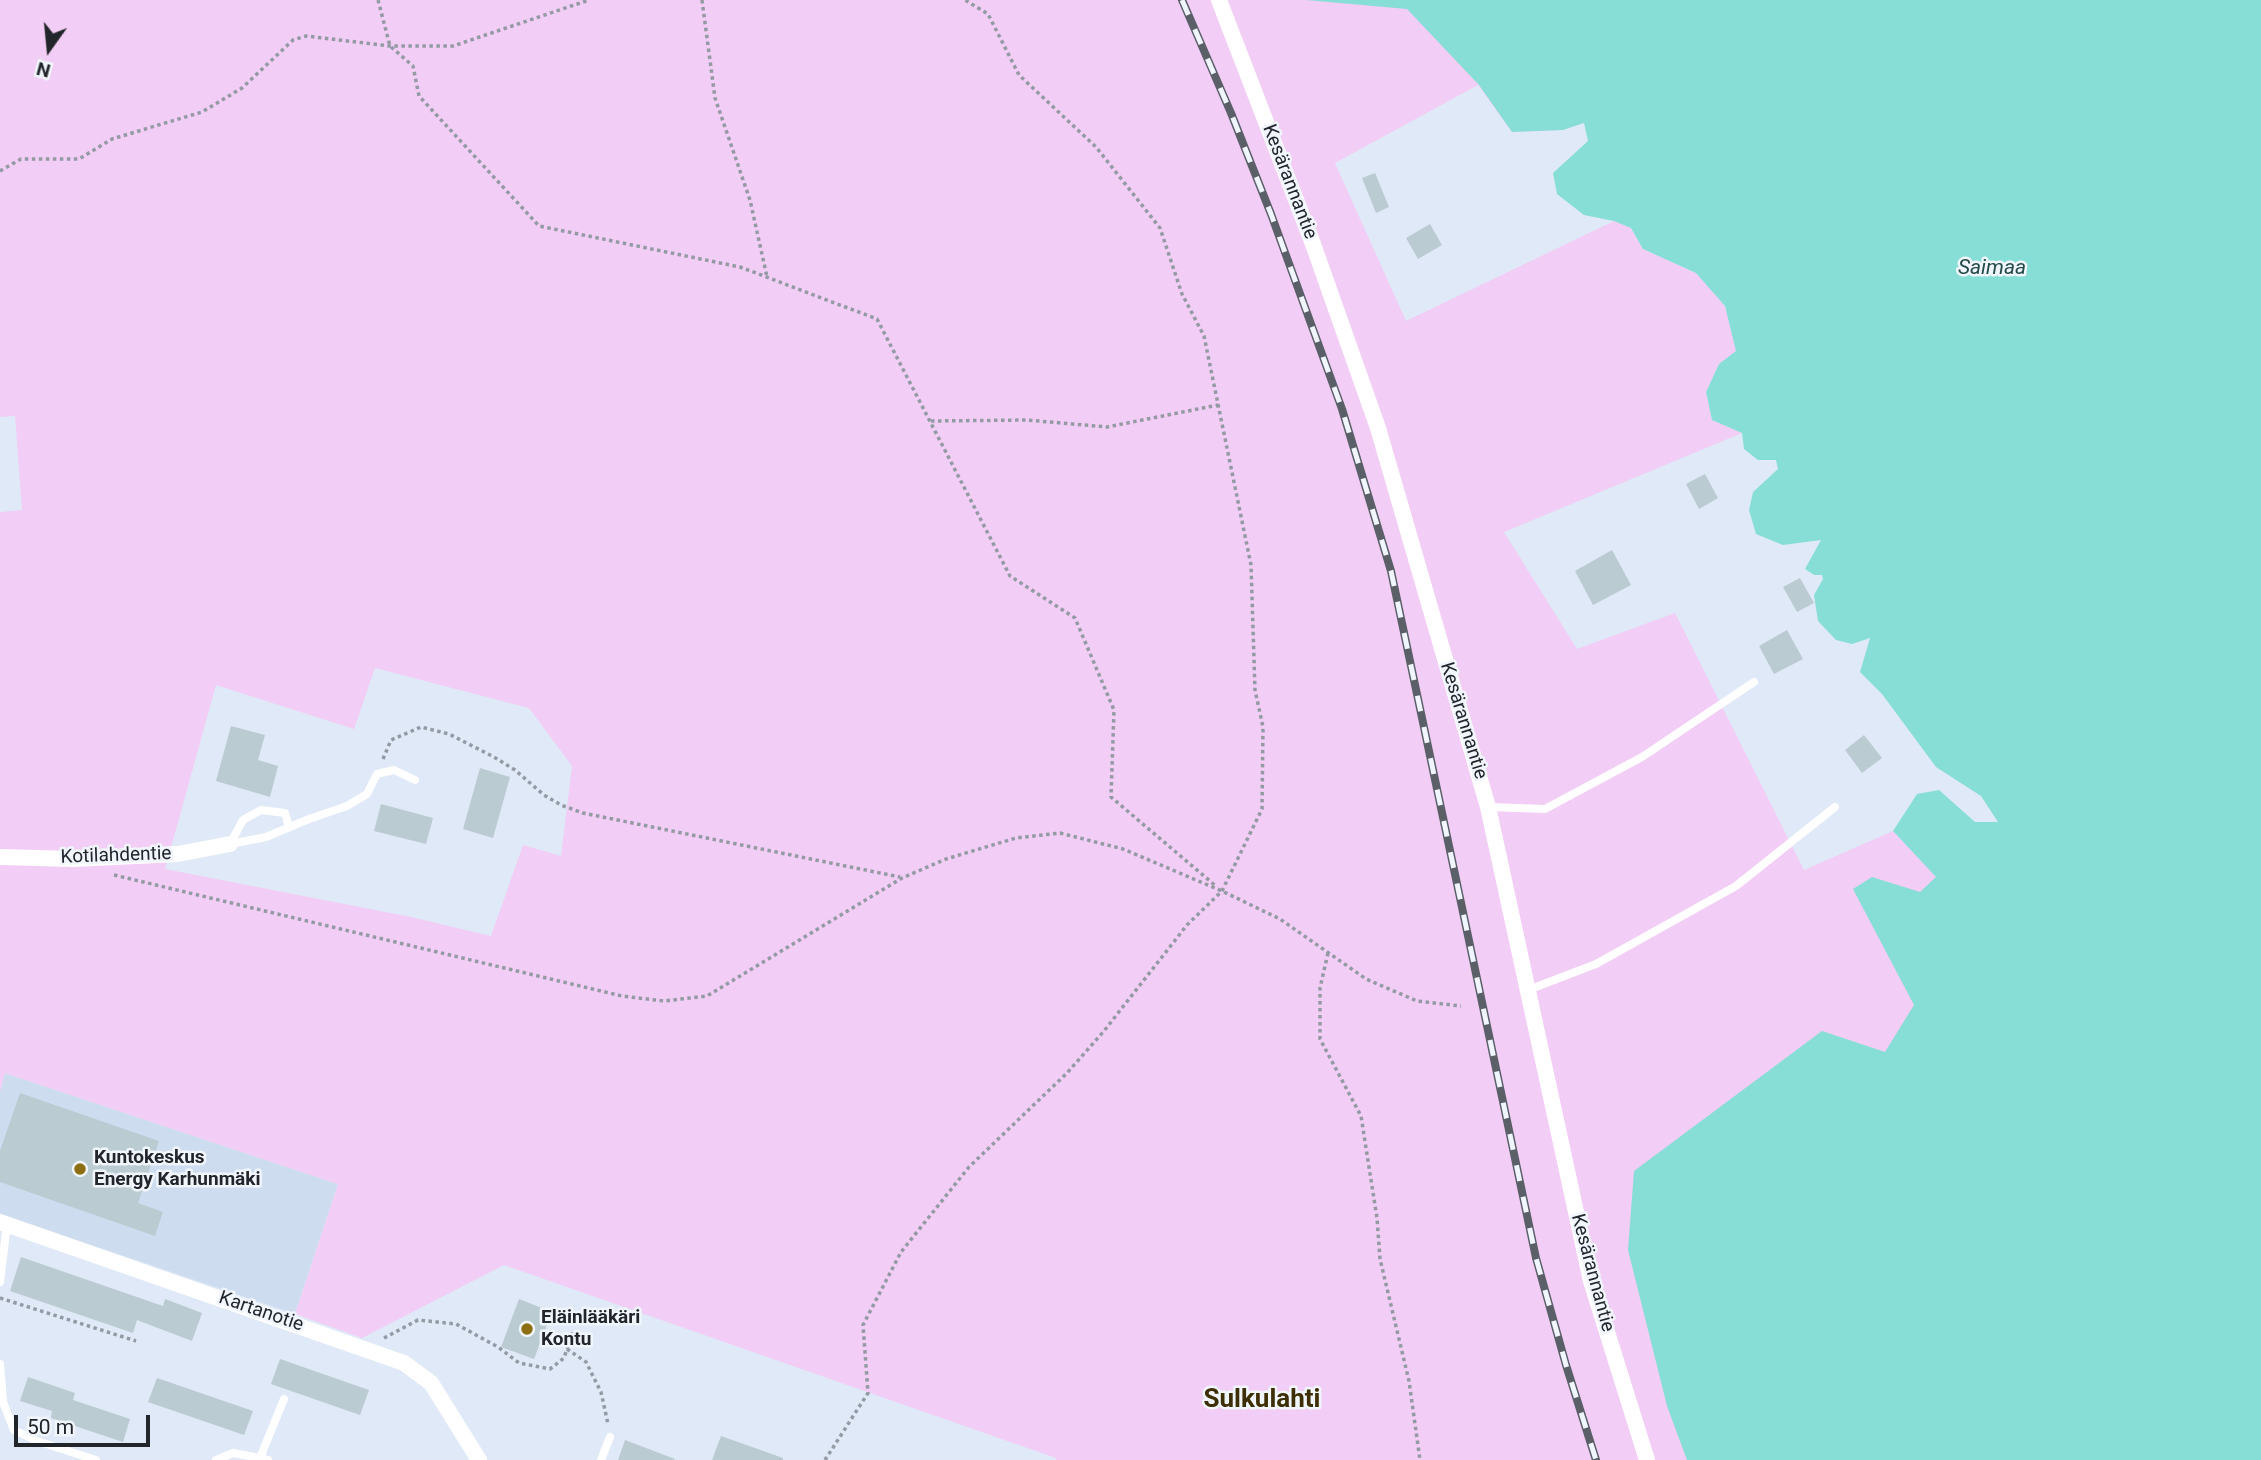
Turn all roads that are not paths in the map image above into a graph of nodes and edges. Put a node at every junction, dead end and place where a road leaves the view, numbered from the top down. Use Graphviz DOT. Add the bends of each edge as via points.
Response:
graph roads {
  1 [pos="1219,0"];
  2 [pos="1754,682"];
  3 [pos="415,780"];
  4 [pos="1488,807"];
  5 [pos="1835,807"];
  6 [pos="289,827"];
  7 [pos="230,844"];
  8 [pos="0,857"];
  9 [pos="1528,989"];
  10 [pos="4,1223"];
  11 [pos="0,1282"];
  12 [pos="0,1364"];
  13 [pos="284,1399"];
  14 [pos="610,1437"];
  15 [pos="264,1459"];
  16 [pos="96,1460"];
  17 [pos="216,1460"];
  18 [pos="479,1460"];
  19 [pos="601,1460"];
  20 [pos="1647,1460"];
  1 -- 4 [label="street, Kesärannantie" via="1378,428"];
  2 -- 4 [label="lane" via="1642,757 1545,809"];
  3 -- 6 [label="lane" via="394,770 377,774 367,794"];
  4 -- 9 [label="street, Kesärannantie"];
  5 -- 9 [label="lane" via="1735,886 1595,964"];
  6 -- 7 [label="lane"];
  6 -- 7 [label="lane" via="285,813 261,810 243,820"];
  7 -- 8 [label="street, Kotilahdentie" via="178,855"];
  9 -- 20 [label="street, Kesärannantie" via="1591,1281"];
  10 -- 11 [label="lane"];
  10 -- 18 [label="street, Kartanotie" via="404,1363 430,1383"];
  12 -- 16 [label="lane" via="3,1402 14,1430"];
  13 -- 15 [label="lane"];
  14 -- 19 [label="lane"];
  15 -- 17 [label="lane" via="233,1453"];
}
